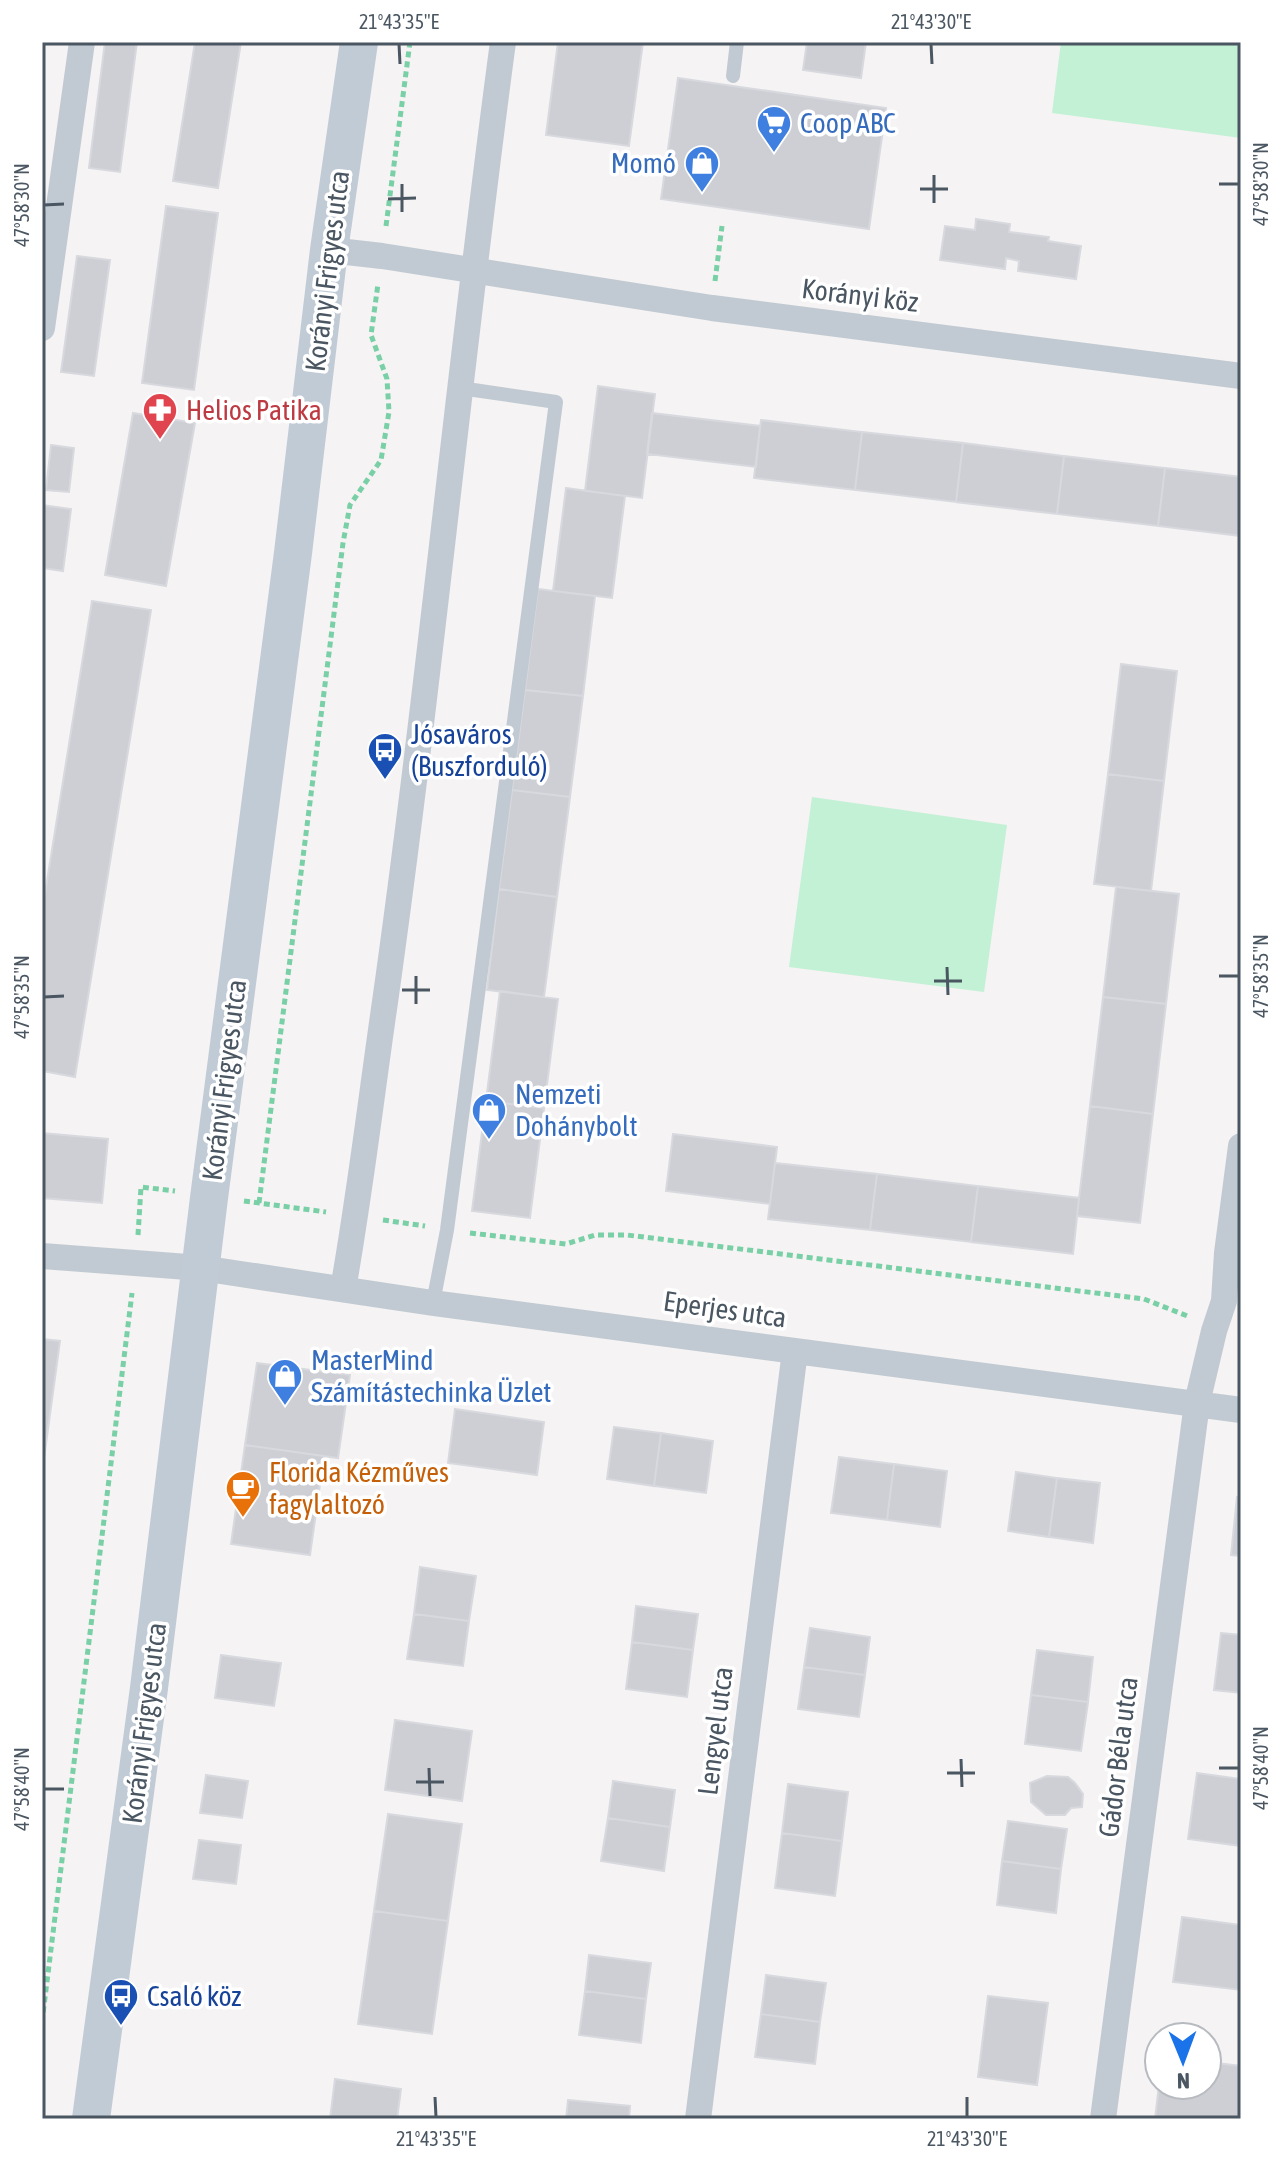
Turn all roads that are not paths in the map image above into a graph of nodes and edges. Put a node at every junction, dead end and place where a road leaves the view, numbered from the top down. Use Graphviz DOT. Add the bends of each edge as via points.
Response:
graph roads {
  1 [pos="82,42"];
  2 [pos="359,42"];
  3 [pos="503,42"];
  4 [pos="737,42"];
  5 [pos="733,76"];
  6 [pos="329,250"];
  7 [pos="472,271"];
  8 [pos="42,328"];
  9 [pos="1241,376"];
  10 [pos="460,388"];
  11 [pos="1241,1146"];
  12 [pos="42,1256"];
  13 [pos="201,1268"];
  14 [pos="343,1289"];
  15 [pos="1233,1302"];
  16 [pos="433,1303"];
  17 [pos="795,1351"];
  18 [pos="1197,1403"];
  19 [pos="1241,1410"];
  20 [pos="91,2119"];
  21 [pos="698,2119"];
  22 [pos="1103,2119"];
  1 -- 8 [label="street"];
  2 -- 6 [label="street, Korányi Frigyes utca"];
  3 -- 7 [label="street"];
  4 -- 5 [label="lane"];
  6 -- 7 [label="street, Korányi köz"];
  6 -- 13 [label="street, Korányi Frigyes utca"];
  7 -- 9 [label="street, Korányi köz" via="712,308"];
  7 -- 10 [label="street"];
  10 -- 14 [label="street" via="397,921"];
  10 -- 16 [label="lane" via="556,402"];
  11 -- 15 [label="street, Gádor Béla utca" via="1227,1253"];
  12 -- 13 [label="street, Eperjes utca"];
  13 -- 14 [label="street, Eperjes utca"];
  13 -- 20 [label="street, Korányi Frigyes utca"];
  14 -- 16 [label="street, Eperjes utca"];
  15 -- 18 [label="street, Gádor Béla utca" via="1214,1331"];
  16 -- 17 [label="street, Eperjes utca"];
  17 -- 18 [label="street, Eperjes utca"];
  17 -- 21 [label="street, Lengyel utca"];
  18 -- 19 [label="street, Eperjes utca"];
  18 -- 22 [label="street, Gádor Béla utca"];
}
